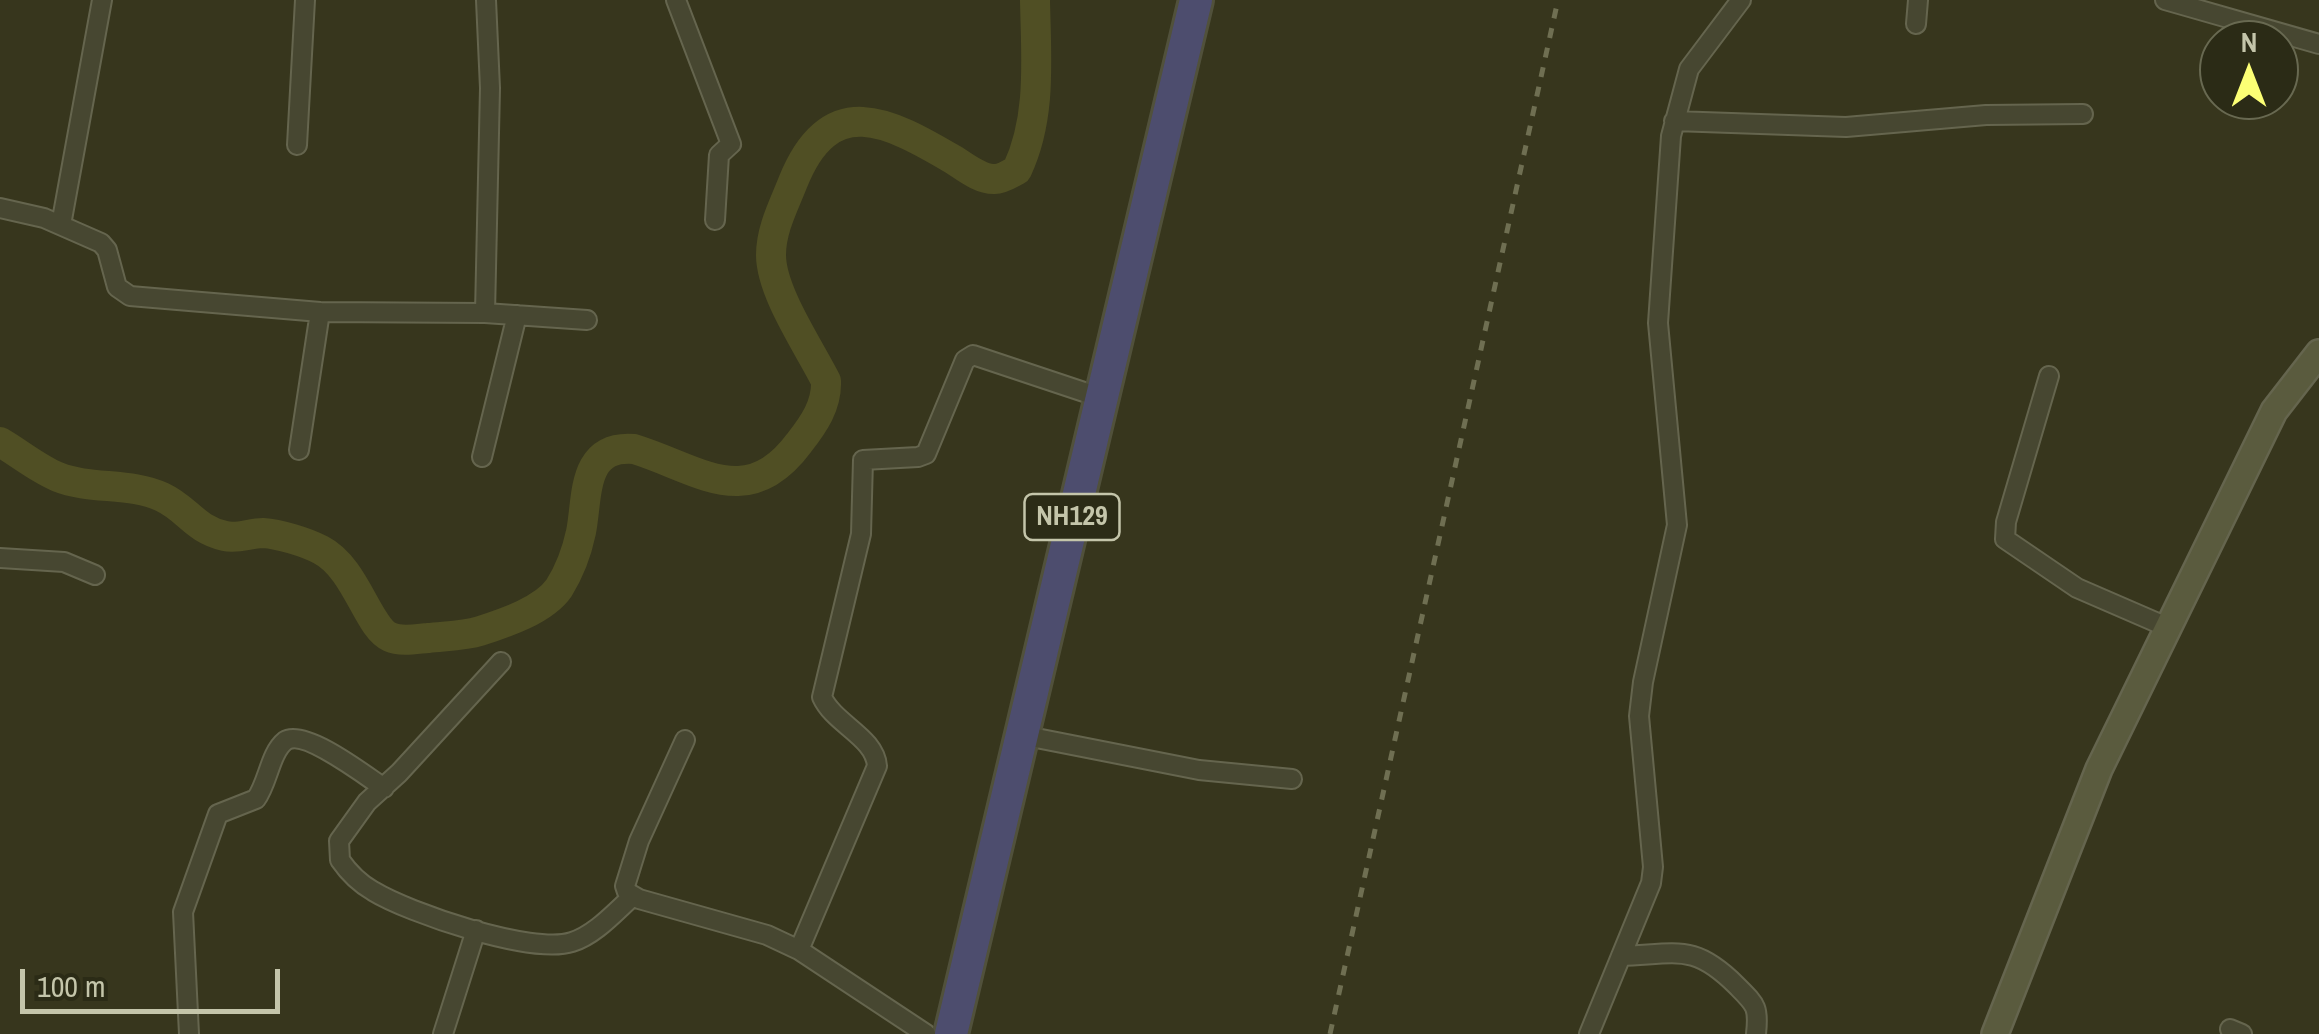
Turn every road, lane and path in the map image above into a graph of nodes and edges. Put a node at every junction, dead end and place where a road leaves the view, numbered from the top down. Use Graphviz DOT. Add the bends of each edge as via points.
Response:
graph roads {
  1 [pos="102,0"];
  2 [pos="306,0"];
  3 [pos="486,0"];
  4 [pos="676,0"];
  5 [pos="1196,0"];
  6 [pos="1741,0"];
  7 [pos="1918,0"];
  8 [pos="2165,0"];
  9 [pos="1916,24"];
  10 [pos="2319,44"];
  11 [pos="2083,114"];
  12 [pos="1674,120"];
  13 [pos="298,145"];
  14 [pos="0,208"];
  15 [pos="715,220"];
  16 [pos="61,225"];
  17 [pos="320,312"];
  18 [pos="485,313"];
  19 [pos="517,315"];
  20 [pos="587,320"];
  21 [pos="2317,360"];
  22 [pos="2049,376"];
  23 [pos="1102,398"];
  24 [pos="299,450"];
  25 [pos="482,457"];
  26 [pos="0,558"];
  27 [pos="95,575"];
  28 [pos="2167,627"];
  29 [pos="501,662"];
  30 [pos="1021,735"];
  31 [pos="685,740"];
  32 [pos="1292,779"];
  33 [pos="384,788"];
  34 [pos="633,896"];
  35 [pos="476,930"];
  36 [pos="799,950"];
  37 [pos="1621,956"];
  38 [pos="190,1034"];
  39 [pos="444,1034"];
  40 [pos="926,1034"];
  41 [pos="951,1034"];
  42 [pos="1589,1034"];
  43 [pos="1756,1034"];
  44 [pos="1996,1034"];
  1 -- 16 [label="street"];
  2 -- 13 [label="street"];
  3 -- 18 [label="street"];
  4 -- 15 [label="street" via="731,143 719,155"];
  5 -- 23 [label="highway, NH129"];
  6 -- 12 [label="street" via="1689,69"];
  7 -- 9 [label="street"];
  8 -- 10 [label="street"];
  11 -- 12 [label="street" via="1846,128"];
  12 -- 37 [label="street" via="1658,323 1677,525 1639,716 1653,867"];
  14 -- 16 [label="street"];
  16 -- 17 [label="street" via="106,247 116,287 130,296"];
  17 -- 18 [label="street"];
  17 -- 24 [label="street"];
  18 -- 19 [label="street"];
  19 -- 20 [label="street"];
  19 -- 25 [label="street"];
  21 -- 28 [label="main road" via="2274,411"];
  22 -- 28 [label="street" via="2006,538 2077,588"];
  23 -- 30 [label="highway, NH129"];
  23 -- 36 [label="street" via="973,355 964,360 926,454 863,460 861,534 822,697 836,719 872,748 877,766"];
  26 -- 27 [label="street" via="64,562"];
  28 -- 44 [label="main road" via="2098,769"];
  29 -- 33 [label="street"];
  30 -- 32 [label="street" via="1199,770"];
  30 -- 41 [label="highway, NH129"];
  31 -- 34 [label="street" via="624,886"];
  33 -- 35 [label="street" via="349,824 339,841 340,860 360,883 390,901"];
  33 -- 38 [label="street" via="308,740 292,739 277,753 256,798 218,814 183,912"];
  34 -- 35 [label="street" via="589,934 560,945"];
  34 -- 36 [label="street"];
  35 -- 39 [label="street"];
  36 -- 40 [label="street"];
  37 -- 42 [label="street"];
  37 -- 43 [label="street" via="1683,954 1714,963 1755,1004"];
}
